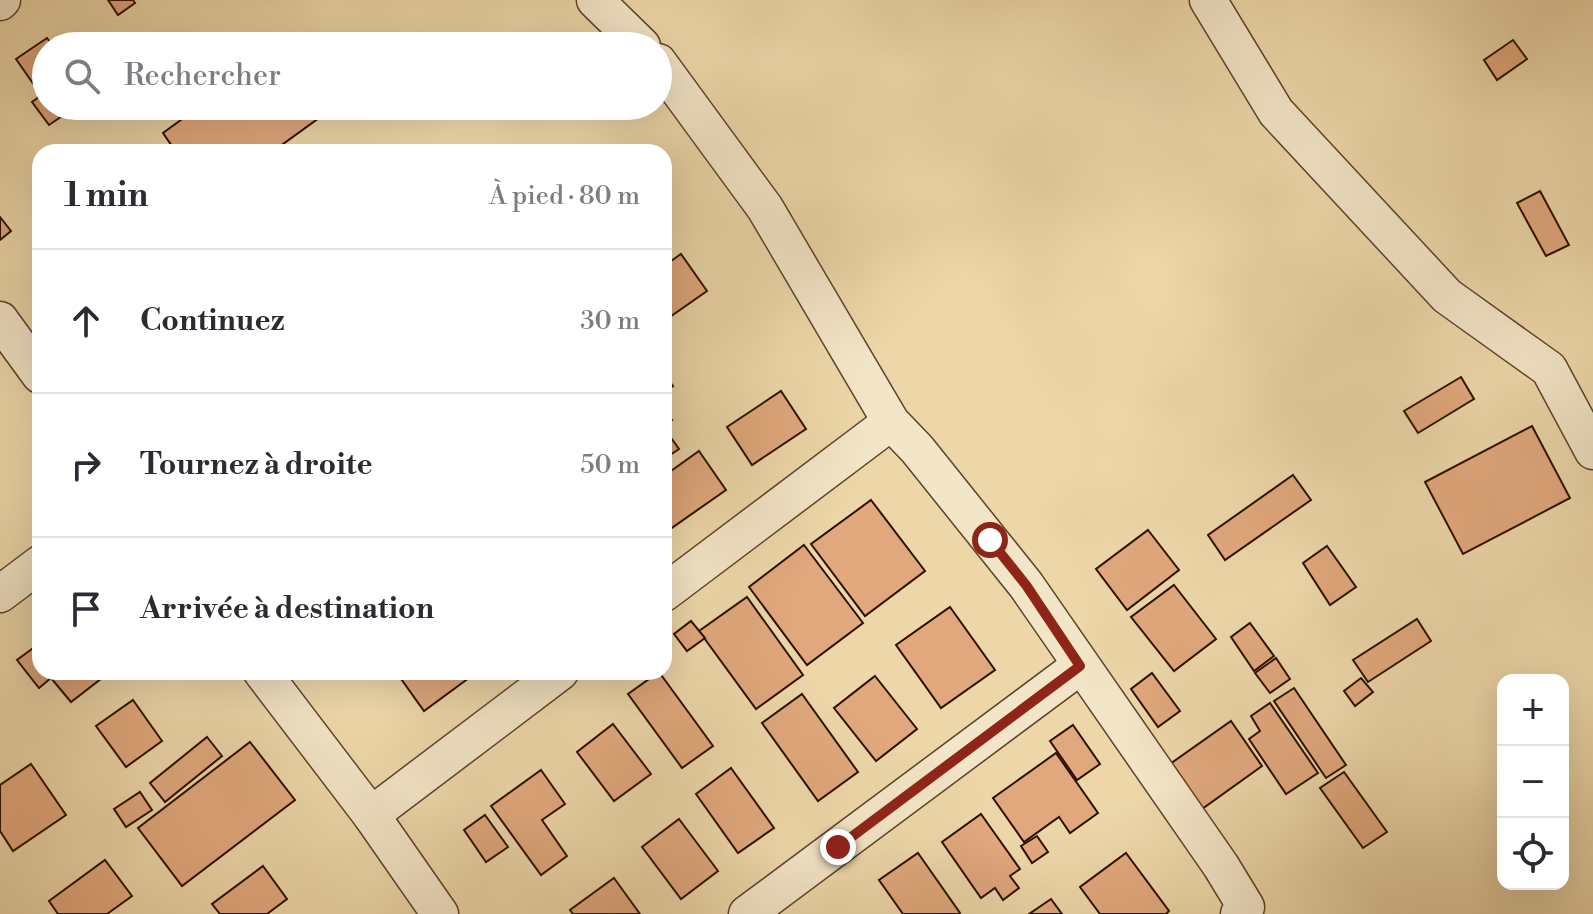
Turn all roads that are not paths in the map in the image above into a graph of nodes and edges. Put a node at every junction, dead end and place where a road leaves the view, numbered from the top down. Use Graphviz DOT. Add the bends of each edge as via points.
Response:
graph roads {
  1 [pos="595,0"];
  2 [pos="1208,0"];
  3 [pos="628,32"];
  4 [pos="672,81"];
  5 [pos="0,320"];
  6 [pos="32,364"];
  7 [pos="891,422"];
  8 [pos="1593,451"];
  9 [pos="32,570"];
  10 [pos="672,587"];
  11 [pos="0,594"];
  12 [pos="1080,666"];
  13 [pos="268,680"];
  14 [pos="549,680"];
  15 [pos="371,815"];
  16 [pos="440,914"];
  17 [pos="747,914"];
  18 [pos="1239,914"];
  1 -- 3 [label="street"];
  2 -- 8 [label="street" via="1276,112 1447,296 1549,369"];
  4 -- 7 [label="street" via="765,208"];
  5 -- 6 [label="street"];
  7 -- 10 [label="street"];
  7 -- 12 [label="street" via="1026,585"];
  9 -- 11 [label="street"];
  12 -- 17 [label="street"];
  12 -- 18 [label="street" via="1221,866 1246,907"];
  13 -- 15 [label="street"];
  14 -- 15 [label="street"];
  15 -- 16 [label="street"];
}
